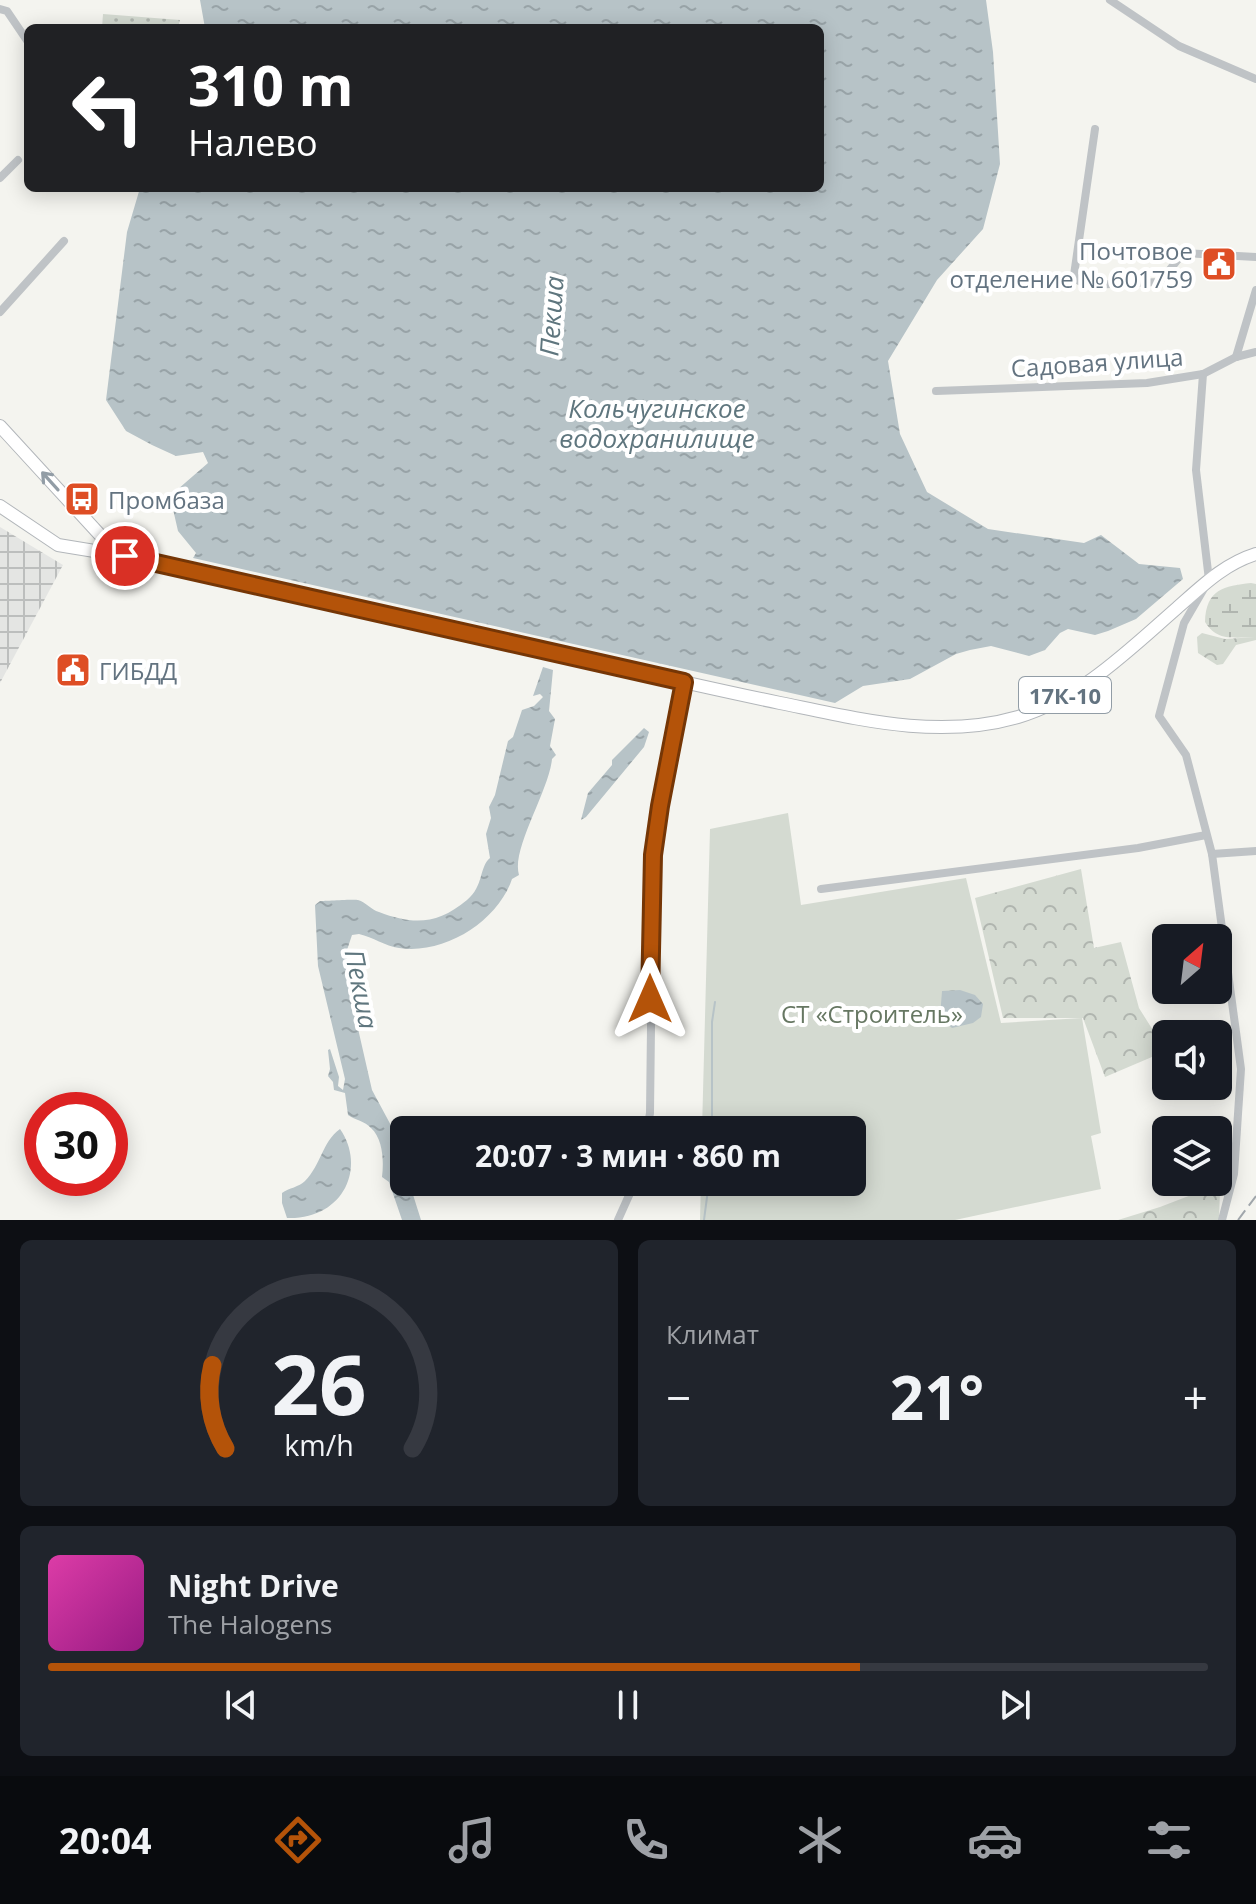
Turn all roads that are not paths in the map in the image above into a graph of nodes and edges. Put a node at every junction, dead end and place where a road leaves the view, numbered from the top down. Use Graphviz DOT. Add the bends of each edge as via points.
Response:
graph roads {
  1 [pos="1110,0"];
  2 [pos="0,9"];
  3 [pos="24,36"];
  4 [pos="1256,79"];
  5 [pos="1095,129"];
  6 [pos="18,160"];
  7 [pos="0,178"];
  8 [pos="64,241"];
  9 [pos="1256,257"];
  10 [pos="1256,290"];
  11 [pos="0,312"];
  12 [pos="1256,352"];
  13 [pos="1236,357"];
  14 [pos="1203,374"];
  15 [pos="936,391"];
  16 [pos="0,426"];
  17 [pos="0,506"];
  18 [pos="1256,554"];
  19 [pos="125,556"];
  20 [pos="1209,580"];
  21 [pos="684,682"];
  22 [pos="1206,835"];
  23 [pos="1256,851"];
  24 [pos="1212,854"];
  25 [pos="821,889"];
  26 [pos="649,1116"];
  27 [pos="629,1196"];
  28 [pos="618,1220"];
  29 [pos="1222,1220"];
  1 -- 4 [label="street" via="1179,46"];
  2 -- 3 [label="street"];
  5 -- 9 [label="street" via="1074,275 1079,281 1160,282 1183,253"];
  6 -- 7 [label="street"];
  8 -- 11 [label="street"];
  10 -- 13 [label="street"];
  12 -- 13 [label="street, Садовая улица"];
  13 -- 14 [label="street, Садовая улица"];
  14 -- 15 [label="street, Садовая улица" via="1147,383"];
  14 -- 20 [label="street" via="1196,470"];
  19 -- 16 [label="main road, one-way"];
  17 -- 19 [label="main road" via="58,545"];
  18 -- 20 [label="main road, 17К-10" via="1231,563"];
  19 -- 21 [label="main road"];
  20 -- 21 [label="main road, 17К-10" via="1104,670 1052,703 1018,717 918,728"];
  20 -- 22 [label="street" via="1184,623 1159,716 1186,755"];
  21 -- 26 [label="street" via="653,855"];
  22 -- 24 [label="street"];
  22 -- 25 [label="street"];
  23 -- 24 [label="street"];
  24 -- 29 [label="street" via="1241,1069 1234,1174"];
  27 -- 28 [label="street"];
}
